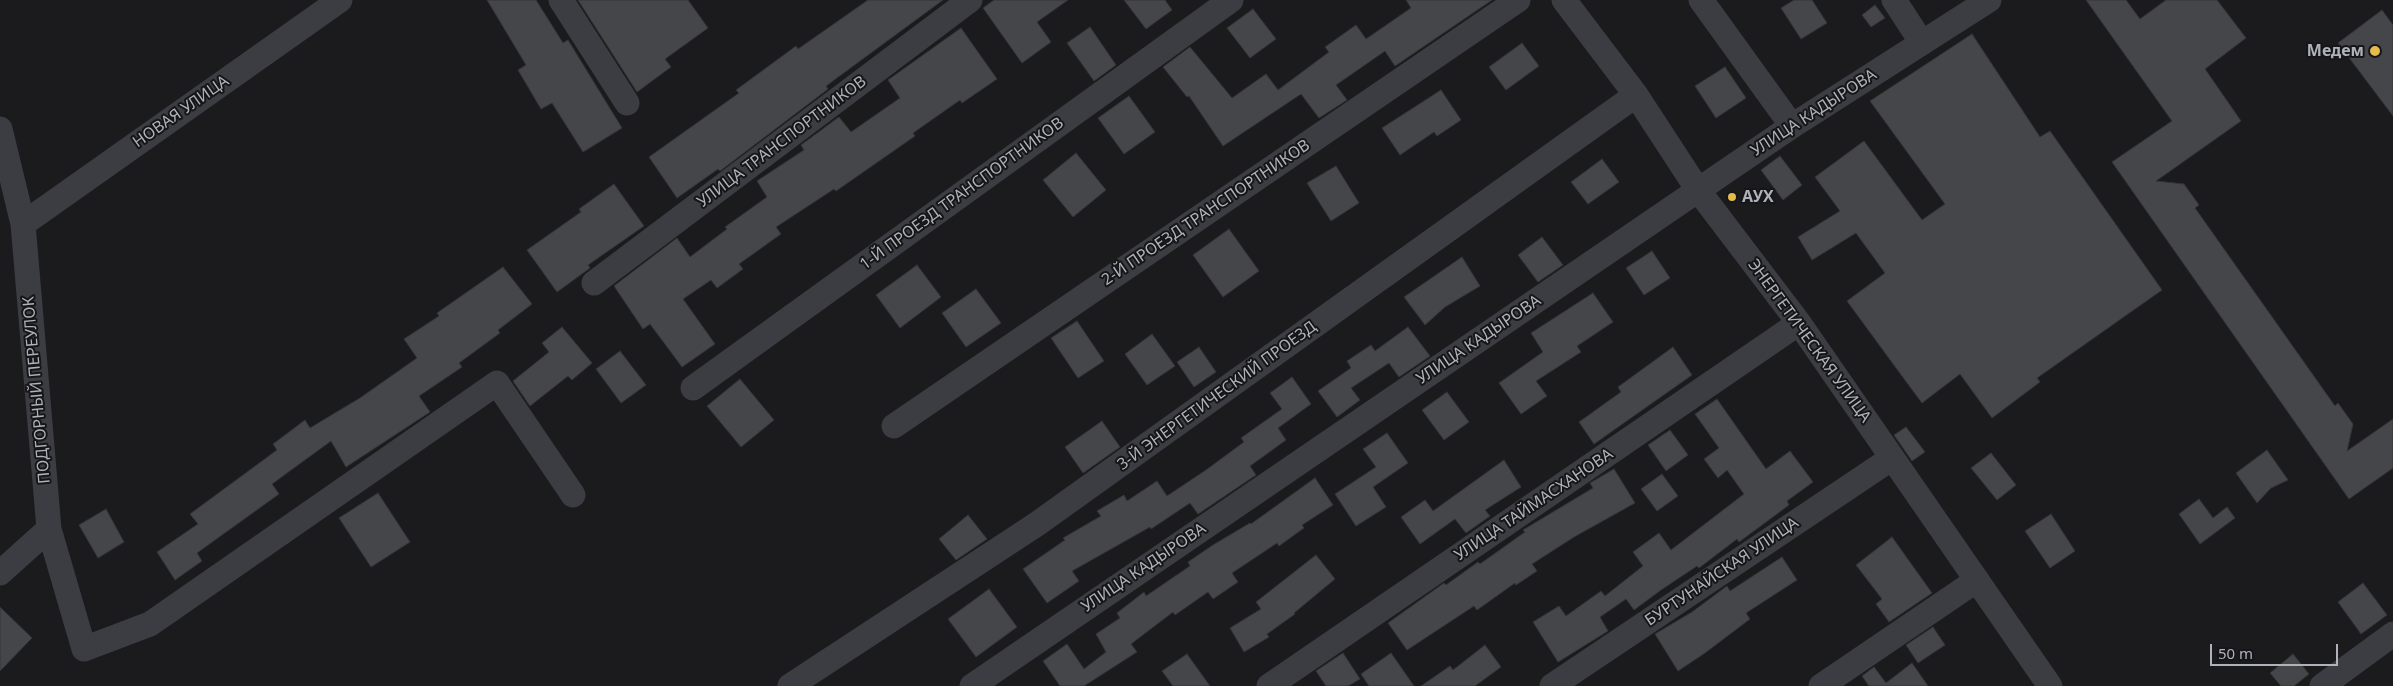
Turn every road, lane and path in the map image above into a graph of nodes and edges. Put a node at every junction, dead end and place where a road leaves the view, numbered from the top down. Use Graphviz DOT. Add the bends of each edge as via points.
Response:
graph roads {
  1 [pos="340,0"];
  2 [pos="561,0"];
  3 [pos="970,0"];
  4 [pos="1231,0"];
  5 [pos="1518,0"];
  6 [pos="1564,0"];
  7 [pos="1701,0"];
  8 [pos="1894,0"];
  9 [pos="1989,0"];
  10 [pos="1922,43"];
  11 [pos="1636,95"];
  12 [pos="627,103"];
  13 [pos="1792,126"];
  14 [pos="0,129"];
  15 [pos="1698,190"];
  16 [pos="23,224"];
  17 [pos="594,283"];
  18 [pos="1799,323"];
  19 [pos="693,388"];
  20 [pos="894,426"];
  21 [pos="1892,458"];
  22 [pos="573,495"];
  23 [pos="49,529"];
  24 [pos="0,573"];
  25 [pos="1977,580"];
  26 [pos="2393,634"];
  27 [pos="790,686"];
  28 [pos="972,686"];
  29 [pos="1269,686"];
  30 [pos="1552,686"];
  31 [pos="1820,686"];
  32 [pos="2050,686"];
  33 [pos="2322,686"];
  1 -- 16 [label="street, НОВАЯ УЛИЦА"];
  2 -- 12 [label="street"];
  3 -- 17 [label="street, УЛИЦА ТРАНСПОРТНИКОВ"];
  4 -- 19 [label="street, 1-Й ПРОЕЗД ТРАНСПОРТНИКОВ"];
  5 -- 20 [label="street, 2-Й ПРОЕЗД ТРАНСПОРТНИКОВ"];
  6 -- 11 [label="street, ЭНЕРГЕТИЧЕСКАЯ УЛИЦА"];
  7 -- 13 [label="street"];
  8 -- 10 [label="street"];
  9 -- 10 [label="street, УЛИЦА КАДЫРОВА"];
  10 -- 13 [label="street, УЛИЦА КАДЫРОВА"];
  11 -- 15 [label="street, ЭНЕРГЕТИЧЕСКАЯ УЛИЦА"];
  11 -- 27 [label="street, 3-Й ЭНЕРГЕТИЧЕСКИЙ ПРОЕЗД" via="1038,524"];
  13 -- 15 [label="street, УЛИЦА КАДЫРОВА"];
  14 -- 16 [label="street, ПОДГОРНЫЙ ПЕРЕУЛОК"];
  15 -- 18 [label="street, ЭНЕРГЕТИЧЕСКАЯ УЛИЦА"];
  15 -- 28 [label="street, УЛИЦА КАДЫРОВА"];
  16 -- 23 [label="street, ПОДГОРНЫЙ ПЕРЕУЛОК"];
  18 -- 21 [label="street, ЭНЕРГЕТИЧЕСКАЯ УЛИЦА"];
  18 -- 29 [label="street, УЛИЦА ТАЙМАСХАНОВА"];
  21 -- 25 [label="street, ЭНЕРГЕТИЧЕСКАЯ УЛИЦА"];
  21 -- 30 [label="street, БУРТУНАЙСКАЯ УЛИЦА"];
  22 -- 23 [label="street, ПОДГОРНЫЙ ПЕРЕУЛОК" via="497,383 150,624 84,649"];
  23 -- 24 [label="street"];
  25 -- 31 [label="street"];
  25 -- 32 [label="street, ЭНЕРГЕТИЧЕСКАЯ УЛИЦА"];
  26 -- 33 [label="street"];
}
